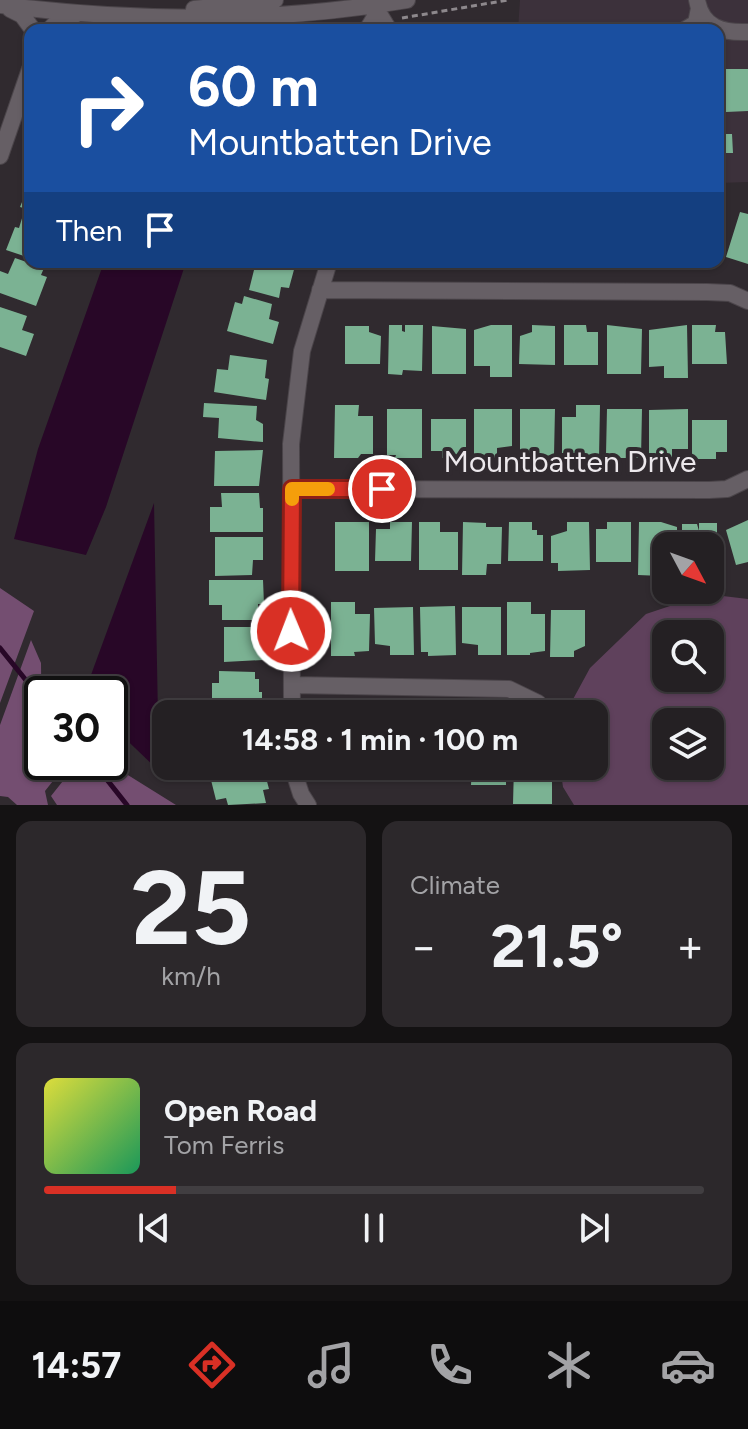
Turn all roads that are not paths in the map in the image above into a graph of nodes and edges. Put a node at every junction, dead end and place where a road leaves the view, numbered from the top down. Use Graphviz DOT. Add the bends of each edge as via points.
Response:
graph roads {
  1 [pos="57,0"];
  2 [pos="275,0"];
  3 [pos="407,0"];
  4 [pos="378,4"];
  5 [pos="698,4"];
  6 [pos="0,5"];
  7 [pos="41,5"];
  8 [pos="80,13"];
  9 [pos="153,16"];
  10 [pos="30,24"];
  11 [pos="55,24"];
  12 [pos="370,24"];
  13 [pos="386,24"];
  14 [pos="694,24"];
  15 [pos="702,24"];
  16 [pos="712,24"];
  17 [pos="724,32"];
  18 [pos="748,32"];
  19 [pos="24,86"];
  20 [pos="0,156"];
  21 [pos="327,268"];
  22 [pos="320,290"];
  23 [pos="748,301"];
  24 [pos="748,479"];
  25 [pos="292,489"];
  26 [pos="293,685"];
  27 [pos="292,700"];
  28 [pos="532,700"];
  29 [pos="296,780"];
  30 [pos="308,805"];
  1 -- 7 [label="street"];
  2 -- 9 [label="street"];
  3 -- 4 [label="street"];
  4 -- 9 [label="street" via="271,14"];
  4 -- 12 [label="street"];
  4 -- 13 [label="street"];
  5 -- 14 [label="street"];
  5 -- 15 [label="street"];
  5 -- 16 [label="street"];
  6 -- 7 [label="street"];
  6 -- 10 [label="street"];
  7 -- 8 [label="street"];
  8 -- 9 [label="street"];
  8 -- 11 [label="street"];
  17 -- 18 [label="street"];
  19 -- 20 [label="street"];
  21 -- 22 [label="street"];
  22 -- 23 [label="street" via="707,292"];
  22 -- 25 [label="street" via="302,351 291,444"];
  24 -- 25 [label="street, Mountbatten Drive" via="709,490"];
  25 -- 26 [label="street"];
  26 -- 27 [label="street"];
  26 -- 28 [label="street" via="509,689"];
  29 -- 30 [label="street"];
}
